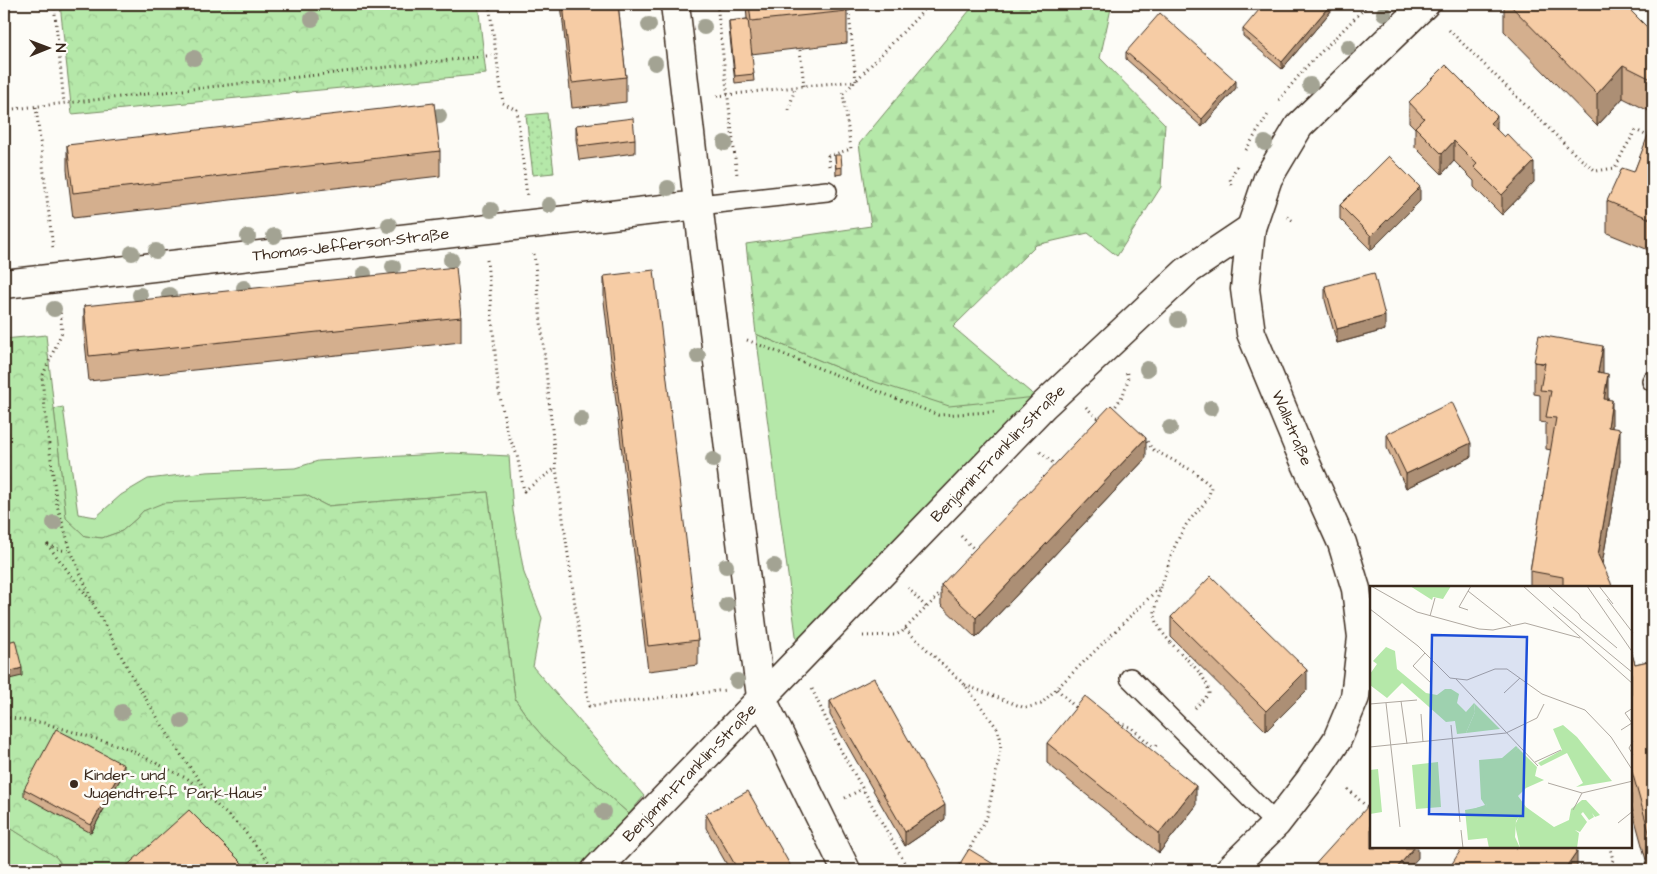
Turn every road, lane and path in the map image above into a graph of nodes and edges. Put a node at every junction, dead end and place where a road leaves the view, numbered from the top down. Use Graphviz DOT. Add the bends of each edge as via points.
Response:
graph roads {
  1 [pos="54,4"];
  2 [pos="489,4"];
  3 [pos="675,4"];
  4 [pos="717,4"];
  5 [pos="848,4"];
  6 [pos="930,4"];
  7 [pos="1425,4"];
  8 [pos="1449,30"];
  9 [pos="800,50"];
  10 [pos="495,55"];
  11 [pos="856,81"];
  12 [pos="804,86"];
  13 [pos="795,87"];
  14 [pos="727,95"];
  15 [pos="686,100"];
  16 [pos="64,103"];
  17 [pos="36,107"];
  18 [pos="4,110"];
  19 [pos="789,110"];
  20 [pos="1653,139"];
  21 [pos="827,190"];
  22 [pos="740,201"];
  23 [pos="699,205"];
  24 [pos="530,224"];
  25 [pos="1252,228"];
  26 [pos="483,229"];
  27 [pos="56,279"];
  28 [pos="4,284"];
  29 [pos="714,326"];
  30 [pos="1126,366"];
  31 [pos="997,412"];
  32 [pos="1110,413"];
  33 [pos="1105,419"];
  34 [pos="1096,429"];
  35 [pos="1138,433"];
  36 [pos="1065,461"];
  37 [pos="556,468"];
  38 [pos="1052,475"];
  39 [pos="71,551"];
  40 [pos="946,587"];
  41 [pos="94,605"];
  42 [pos="905,629"];
  43 [pos="859,636"];
  44 [pos="798,659"];
  45 [pos="1130,678"];
  46 [pos="965,685"];
  47 [pos="761,697"];
  48 [pos="4,717"];
  49 [pos="1348,789"];
  50 [pos="215,801"];
  51 [pos="1370,810"];
  52 [pos="1276,824"];
  53 [pos="1610,849"];
  54 [pos="967,855"];
  55 [pos="275,870"];
  56 [pos="596,870"];
  57 [pos="846,870"];
  58 [pos="909,870"];
  59 [pos="1229,870"];
  60 [pos="1608,870"];
  1 -- 16 [label="path"];
  2 -- 10 [label="path"];
  3 -- 15 [label="street, Benjamin-Franklin-Straße"];
  4 -- 14 [label="path"];
  5 -- 11 [label="path"];
  6 -- 11 [label="path"];
  7 -- 25 [label="street, Wallstraße" via="1299,126 1268,178"];
  8 -- 20 [label="path" via="1596,171 1615,168 1636,130"];
  9 -- 12 [label="path"];
  10 -- 16 [label="path"];
  10 -- 24 [label="path" via="503,103 517,110"];
  11 -- 12 [label="path"];
  11 -- 21 [label="path" via="843,94 851,149 828,156 831,181"];
  12 -- 13 [label="path"];
  13 -- 14 [label="path"];
  13 -- 19 [label="path"];
  14 -- 15 [label="path"];
  14 -- 22 [label="path"];
  15 -- 23 [label="street, Benjamin-Franklin-Straße"];
  16 -- 17 [label="path"];
  17 -- 18 [label="path"];
  17 -- 27 [label="path"];
  21 -- 22 [label="lane"];
  22 -- 23 [label="lane"];
  23 -- 24 [label="street, Thomas-Jefferson-Straße"];
  23 -- 29 [label="street, Benjamin-Franklin-Straße"];
  24 -- 26 [label="street, Thomas-Jefferson-Straße"];
  24 -- 37 [label="path"];
  25 -- 44 [label="street, Benjamin-Franklin-Straße" via="1188,271 1071,379"];
  25 -- 52 [label="street, Wallstraße" via="1245,289 1251,333 1342,543 1356,589 1362,637 1355,697 1336,740"];
  26 -- 27 [label="street, Thomas-Jefferson-Straße"];
  26 -- 37 [label="path" via="498,386 524,491"];
  27 -- 28 [label="street, Thomas-Jefferson-Straße"];
  27 -- 39 [label="path" via="62,332 42,377 57,505"];
  29 -- 31 [label="path" via="938,415"];
  29 -- 47 [label="street, Benjamin-Franklin-Straße"];
  30 -- 32 [label="path" via="1128,380 1123,396"];
  33 -- 34 [label="path"];
  35 -- 46 [label="path" via="1145,437 1152,449 1193,471 1211,486 1210,493 1175,545 1161,586 1041,704 1025,708"];
  36 -- 38 [label="path"];
  37 -- 47 [label="path" via="589,706 738,688"];
  39 -- 41 [label="path"];
  39 -- 41 [label="path" via="47,544"];
  40 -- 42 [label="path"];
  41 -- 50 [label="path" via="133,678 177,749"];
  42 -- 43 [label="path" via="896,634"];
  42 -- 46 [label="path"];
  44 -- 47 [label="street, Benjamin-Franklin-Straße"];
  44 -- 58 [label="path" via="840,749"];
  45 -- 52 [label="lane"];
  46 -- 54 [label="path" via="997,728 1001,750 987,816"];
  47 -- 56 [label="street, Benjamin-Franklin-Straße"];
  47 -- 57 [label="street, Benjamin-Franklin-Straße"];
  48 -- 50 [label="path" via="44,724 126,748 188,779"];
  49 -- 51 [label="path"];
  50 -- 55 [label="path" via="242,828"];
  52 -- 59 [label="street, Wallstraße"];
  53 -- 60 [label="path" via="1613,860"];
}
